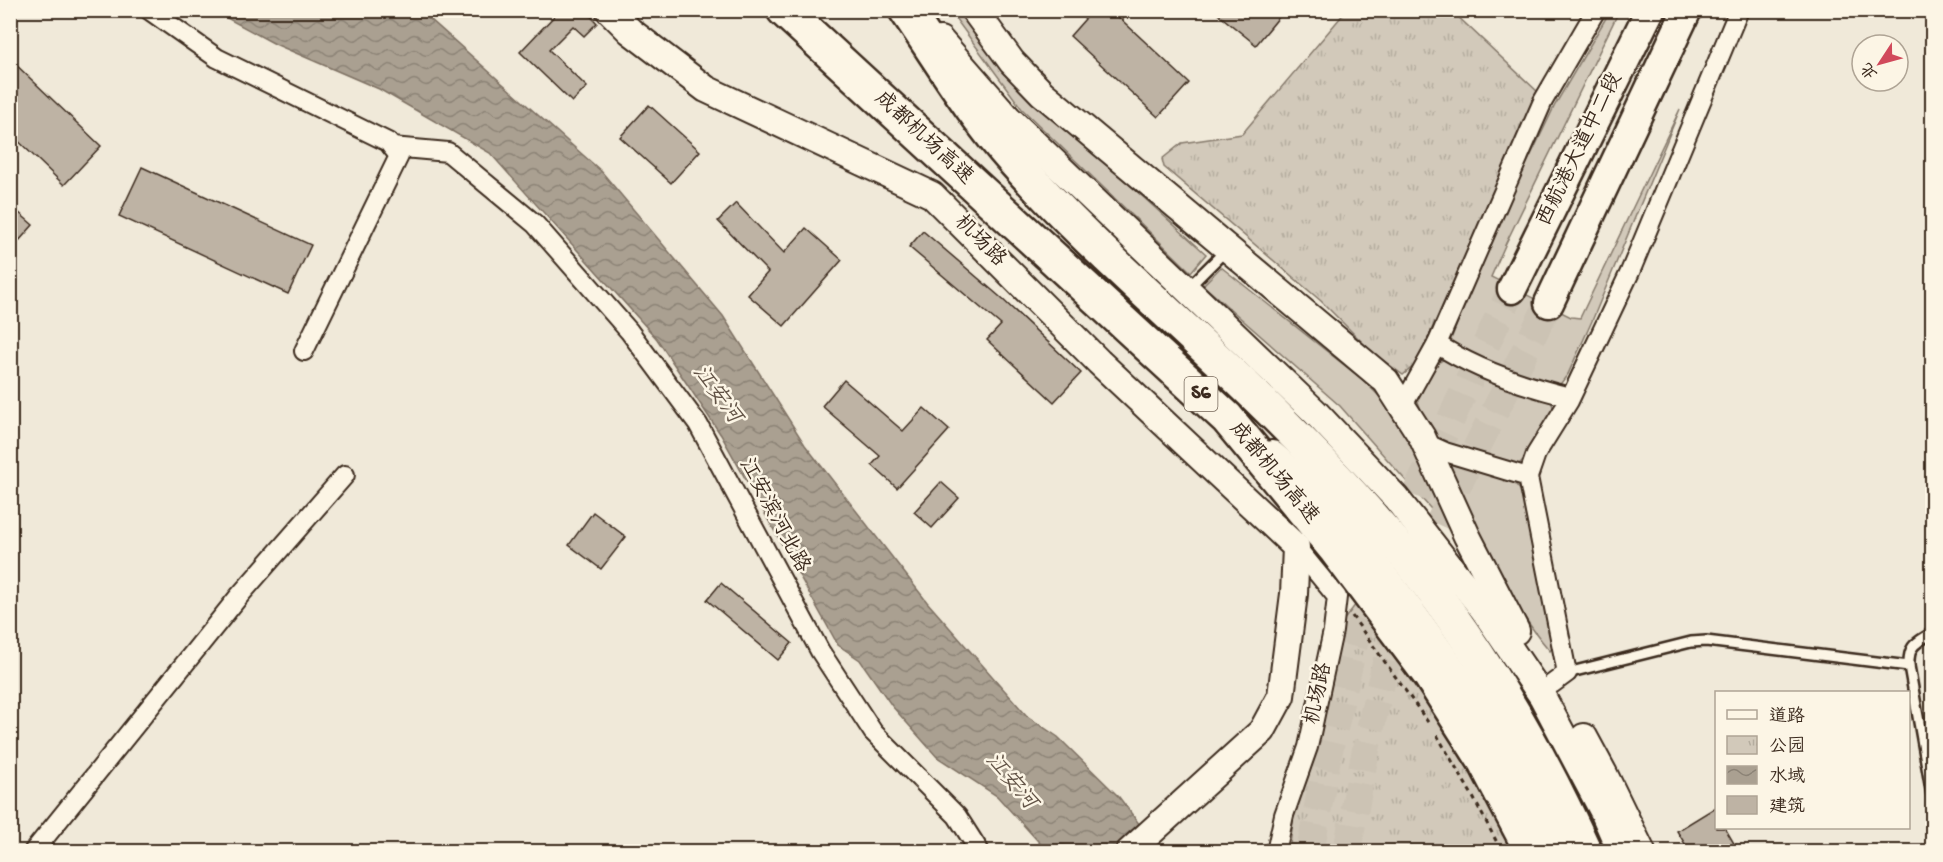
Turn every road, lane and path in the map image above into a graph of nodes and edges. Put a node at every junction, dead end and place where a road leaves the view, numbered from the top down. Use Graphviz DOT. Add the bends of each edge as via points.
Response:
graph roads {
  1 [pos="149,10"];
  2 [pos="609,10"];
  3 [pos="784,10"];
  4 [pos="906,10"];
  5 [pos="914,10"];
  6 [pos="974,10"];
  7 [pos="1596,10"];
  8 [pos="1650,10"];
  9 [pos="1687,10"];
  10 [pos="1739,10"];
  11 [pos="392,147"];
  12 [pos="1227,249"];
  13 [pos="1195,281"];
  14 [pos="1512,289"];
  15 [pos="1549,303"];
  16 [pos="1437,344"];
  17 [pos="304,351"];
  18 [pos="1570,397"];
  19 [pos="1402,407"];
  20 [pos="1227,418"];
  21 [pos="1425,443"];
  22 [pos="345,474"];
  23 [pos="1528,477"];
  24 [pos="1396,498"];
  25 [pos="1296,547"];
  26 [pos="1337,597"];
  27 [pos="1516,631"];
  28 [pos="1932,633"];
  29 [pos="1908,666"];
  30 [pos="1560,679"];
  31 [pos="1932,795"];
  32 [pos="33,852"];
  33 [pos="980,852"];
  34 [pos="1129,852"];
  35 [pos="1276,852"];
  36 [pos="1502,852"];
  37 [pos="1532,852"];
  38 [pos="1556,852"];
  39 [pos="1585,852"];
  40 [pos="1621,852"];
  41 [pos="1642,852"];
  1 -- 11 [label="street" via="217,58"];
  2 -- 25 [label="main road, 机场路" via="630,31 706,88 932,195"];
  3 -- 20 [label="highway, 成都机场高速 / S6"];
  4 -- 39 [label="highway, 成都机场高速 / S6" via="990,133 1015,162 1262,403 1401,551 1499,689"];
  5 -- 24 [label="main road" via="1009,119 1315,412"];
  6 -- 12 [label="main road" via="1012,62 1042,93"];
  7 -- 16 [label="street" via="1544,101"];
  8 -- 14 [label="main road, 西航港大道中二段"];
  9 -- 15 [label="main road"];
  10 -- 18 [label="street" via="1630,272"];
  11 -- 17 [label="street" via="399,156"];
  11 -- 33 [label="street, 江安滨河北路" via="448,152 536,224 629,331 698,424 820,651 873,732 957,816"];
  12 -- 13 [label="lane"];
  12 -- 19 [label="main road" via="1386,381"];
  16 -- 18 [label="street" via="1485,369"];
  16 -- 19 [label="street"];
  18 -- 23 [label="street" via="1536,454"];
  19 -- 21 [label="main road"];
  20 -- 37 [label="highway, 成都机场高速 / S6" via="1336,550 1429,674 1485,762"];
  20 -- 38 [label="main road" via="1286,467 1356,539 1443,654 1515,770"];
  21 -- 23 [label="street"];
  21 -- 27 [label="main road"];
  22 -- 32 [label="street" via="240,595"];
  23 -- 30 [label="street"];
  24 -- 27 [label="main road" via="1466,570"];
  24 -- 40 [label="main road" via="1483,609 1542,696"];
  25 -- 26 [label="street, 机场路"];
  25 -- 34 [label="main road, 机场路" via="1281,696 1262,731"];
  26 -- 35 [label="street, 机场路" via="1334,631 1308,747 1284,814"];
  26 -- 36 [label="path" via="1433,728"];
  27 -- 30 [label="main road"];
  28 -- 29 [label="lane" via="1915,643 1908,653"];
  29 -- 30 [label="lane" via="1706,640"];
  29 -- 31 [label="lane"];
  30 -- 41 [label="main road" via="1574,720"];
}
